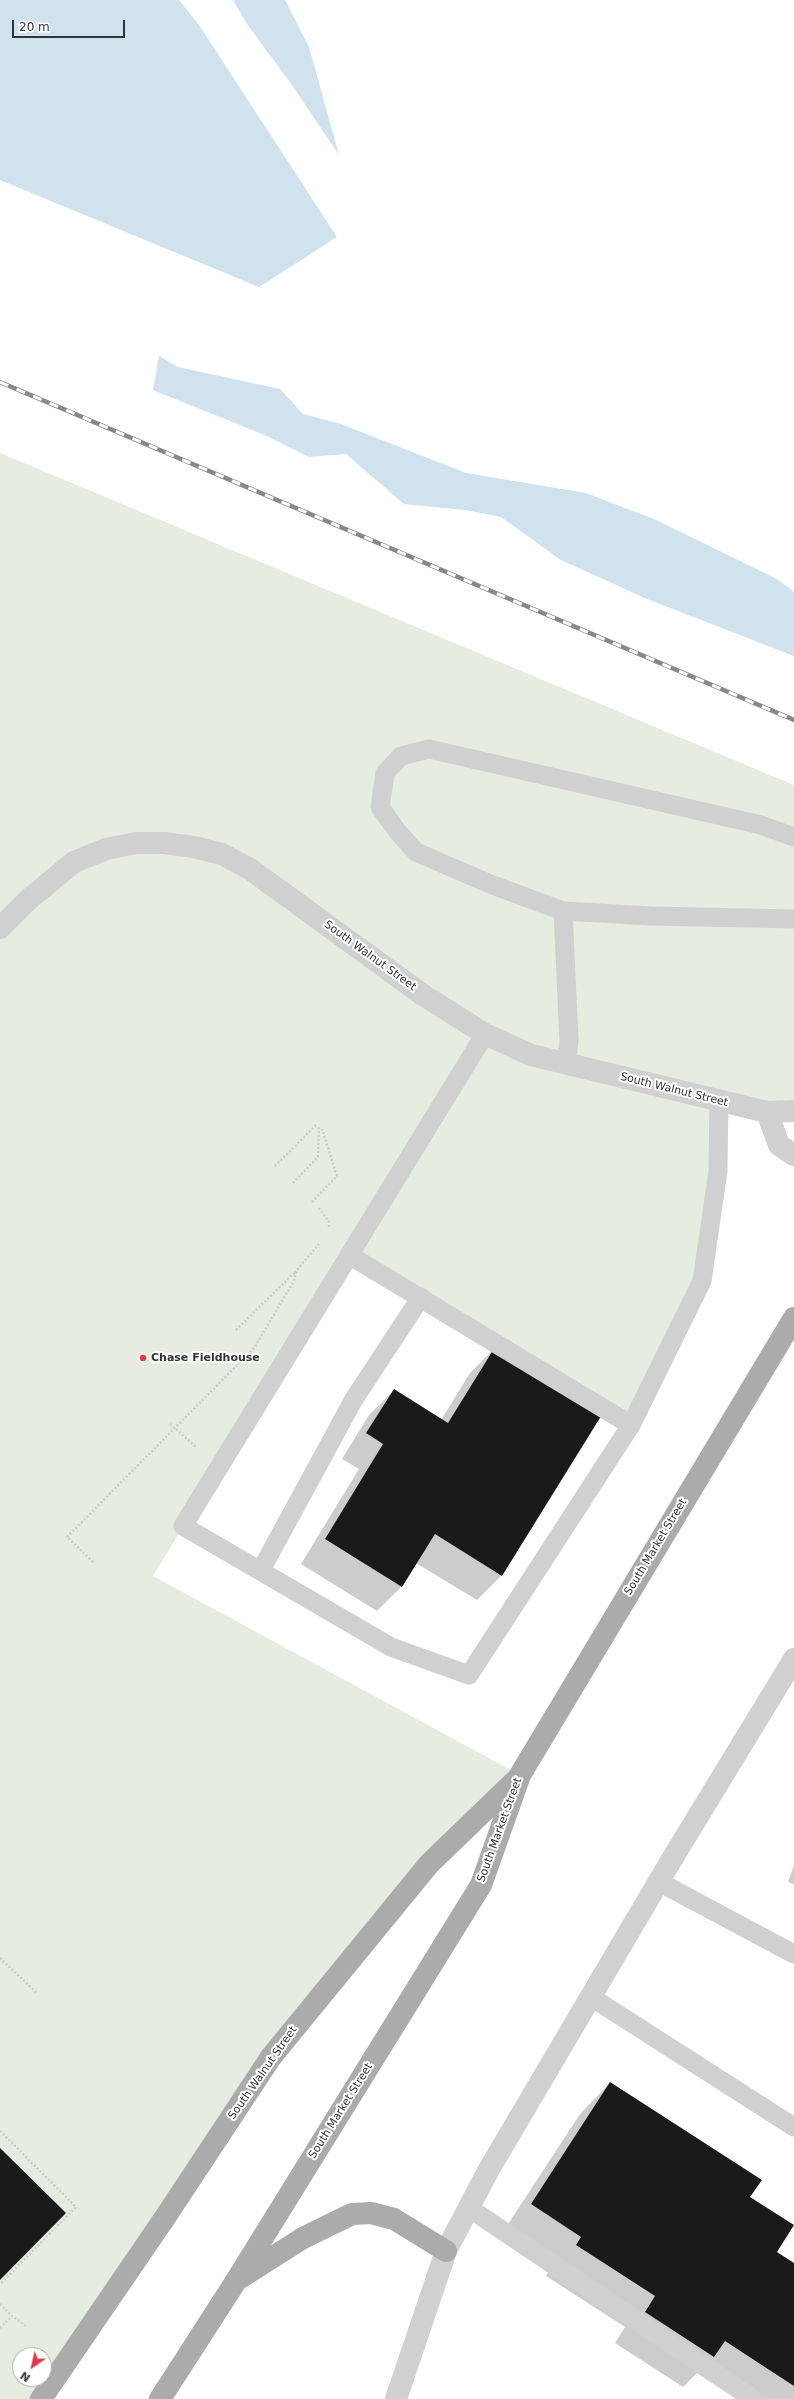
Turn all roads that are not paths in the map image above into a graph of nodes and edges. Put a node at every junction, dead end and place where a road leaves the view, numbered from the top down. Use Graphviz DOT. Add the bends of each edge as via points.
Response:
graph roads {
  1 [pos="794,837"];
  2 [pos="563,911"];
  3 [pos="794,919"];
  4 [pos="0,928"];
  5 [pos="485,1034"];
  6 [pos="566,1064"];
  7 [pos="719,1100"];
  8 [pos="794,1111"];
  9 [pos="767,1112"];
  10 [pos="794,1155"];
  11 [pos="349,1255"];
  12 [pos="421,1297"];
  13 [pos="794,1318"];
  14 [pos="631,1425"];
  15 [pos="261,1570"];
  16 [pos="794,1659"];
  17 [pos="520,1775"];
  18 [pos="659,1882"];
  19 [pos="794,1954"];
  20 [pos="591,1997"];
  21 [pos="794,2127"];
  22 [pos="469,2208"];
  23 [pos="446,2251"];
  24 [pos="236,2281"];
  25 [pos="749,2395"];
  26 [pos="41,2399"];
  27 [pos="160,2399"];
  28 [pos="396,2399"];
  29 [pos="765,2399"];
  1 -- 2 [label="lane" via="762,825 429,749 401,756 385,773 380,807 416,852 490,884"];
  2 -- 3 [label="lane"];
  2 -- 6 [label="lane" via="569,1041"];
  4 -- 5 [label="street, South Walnut Street" via="28,900 74,862 106,849 136,843 194,847 222,854 250,869 423,995"];
  5 -- 6 [label="street, South Walnut Street" via="531,1055"];
  5 -- 11 [label="lane"];
  6 -- 7 [label="street, South Walnut Street"];
  7 -- 9 [label="street, South Walnut Street"];
  7 -- 14 [label="lane" via="718,1171 702,1281"];
  8 -- 9 [label="street, South Walnut Street"];
  9 -- 10 [label="street" via="779,1145"];
  11 -- 12 [label="lane"];
  11 -- 15 [label="lane" via="183,1526"];
  12 -- 14 [label="lane"];
  12 -- 15 [label="lane" via="354,1399"];
  13 -- 17 [label="main road, South Market Street"];
  14 -- 15 [label="lane" via="469,1675 391,1647"];
  16 -- 18 [label="street"];
  17 -- 24 [label="main road, South Market Street" via="480,1885"];
  17 -- 26 [label="main road, South Walnut Street" via="429,1864 271,2057 162,2223"];
  18 -- 19 [label="lane"];
  18 -- 20 [label="street"];
  20 -- 21 [label="lane"];
  20 -- 22 [label="street" via="488,2171"];
  22 -- 23 [label="street"];
  22 -- 25 [label="lane"];
  23 -- 24 [label="main road" via="394,2219 371,2213 352,2214 303,2238"];
  23 -- 28 [label="street"];
  24 -- 27 [label="main road, South Market Street"];
  25 -- 29 [label="lane"];
}
